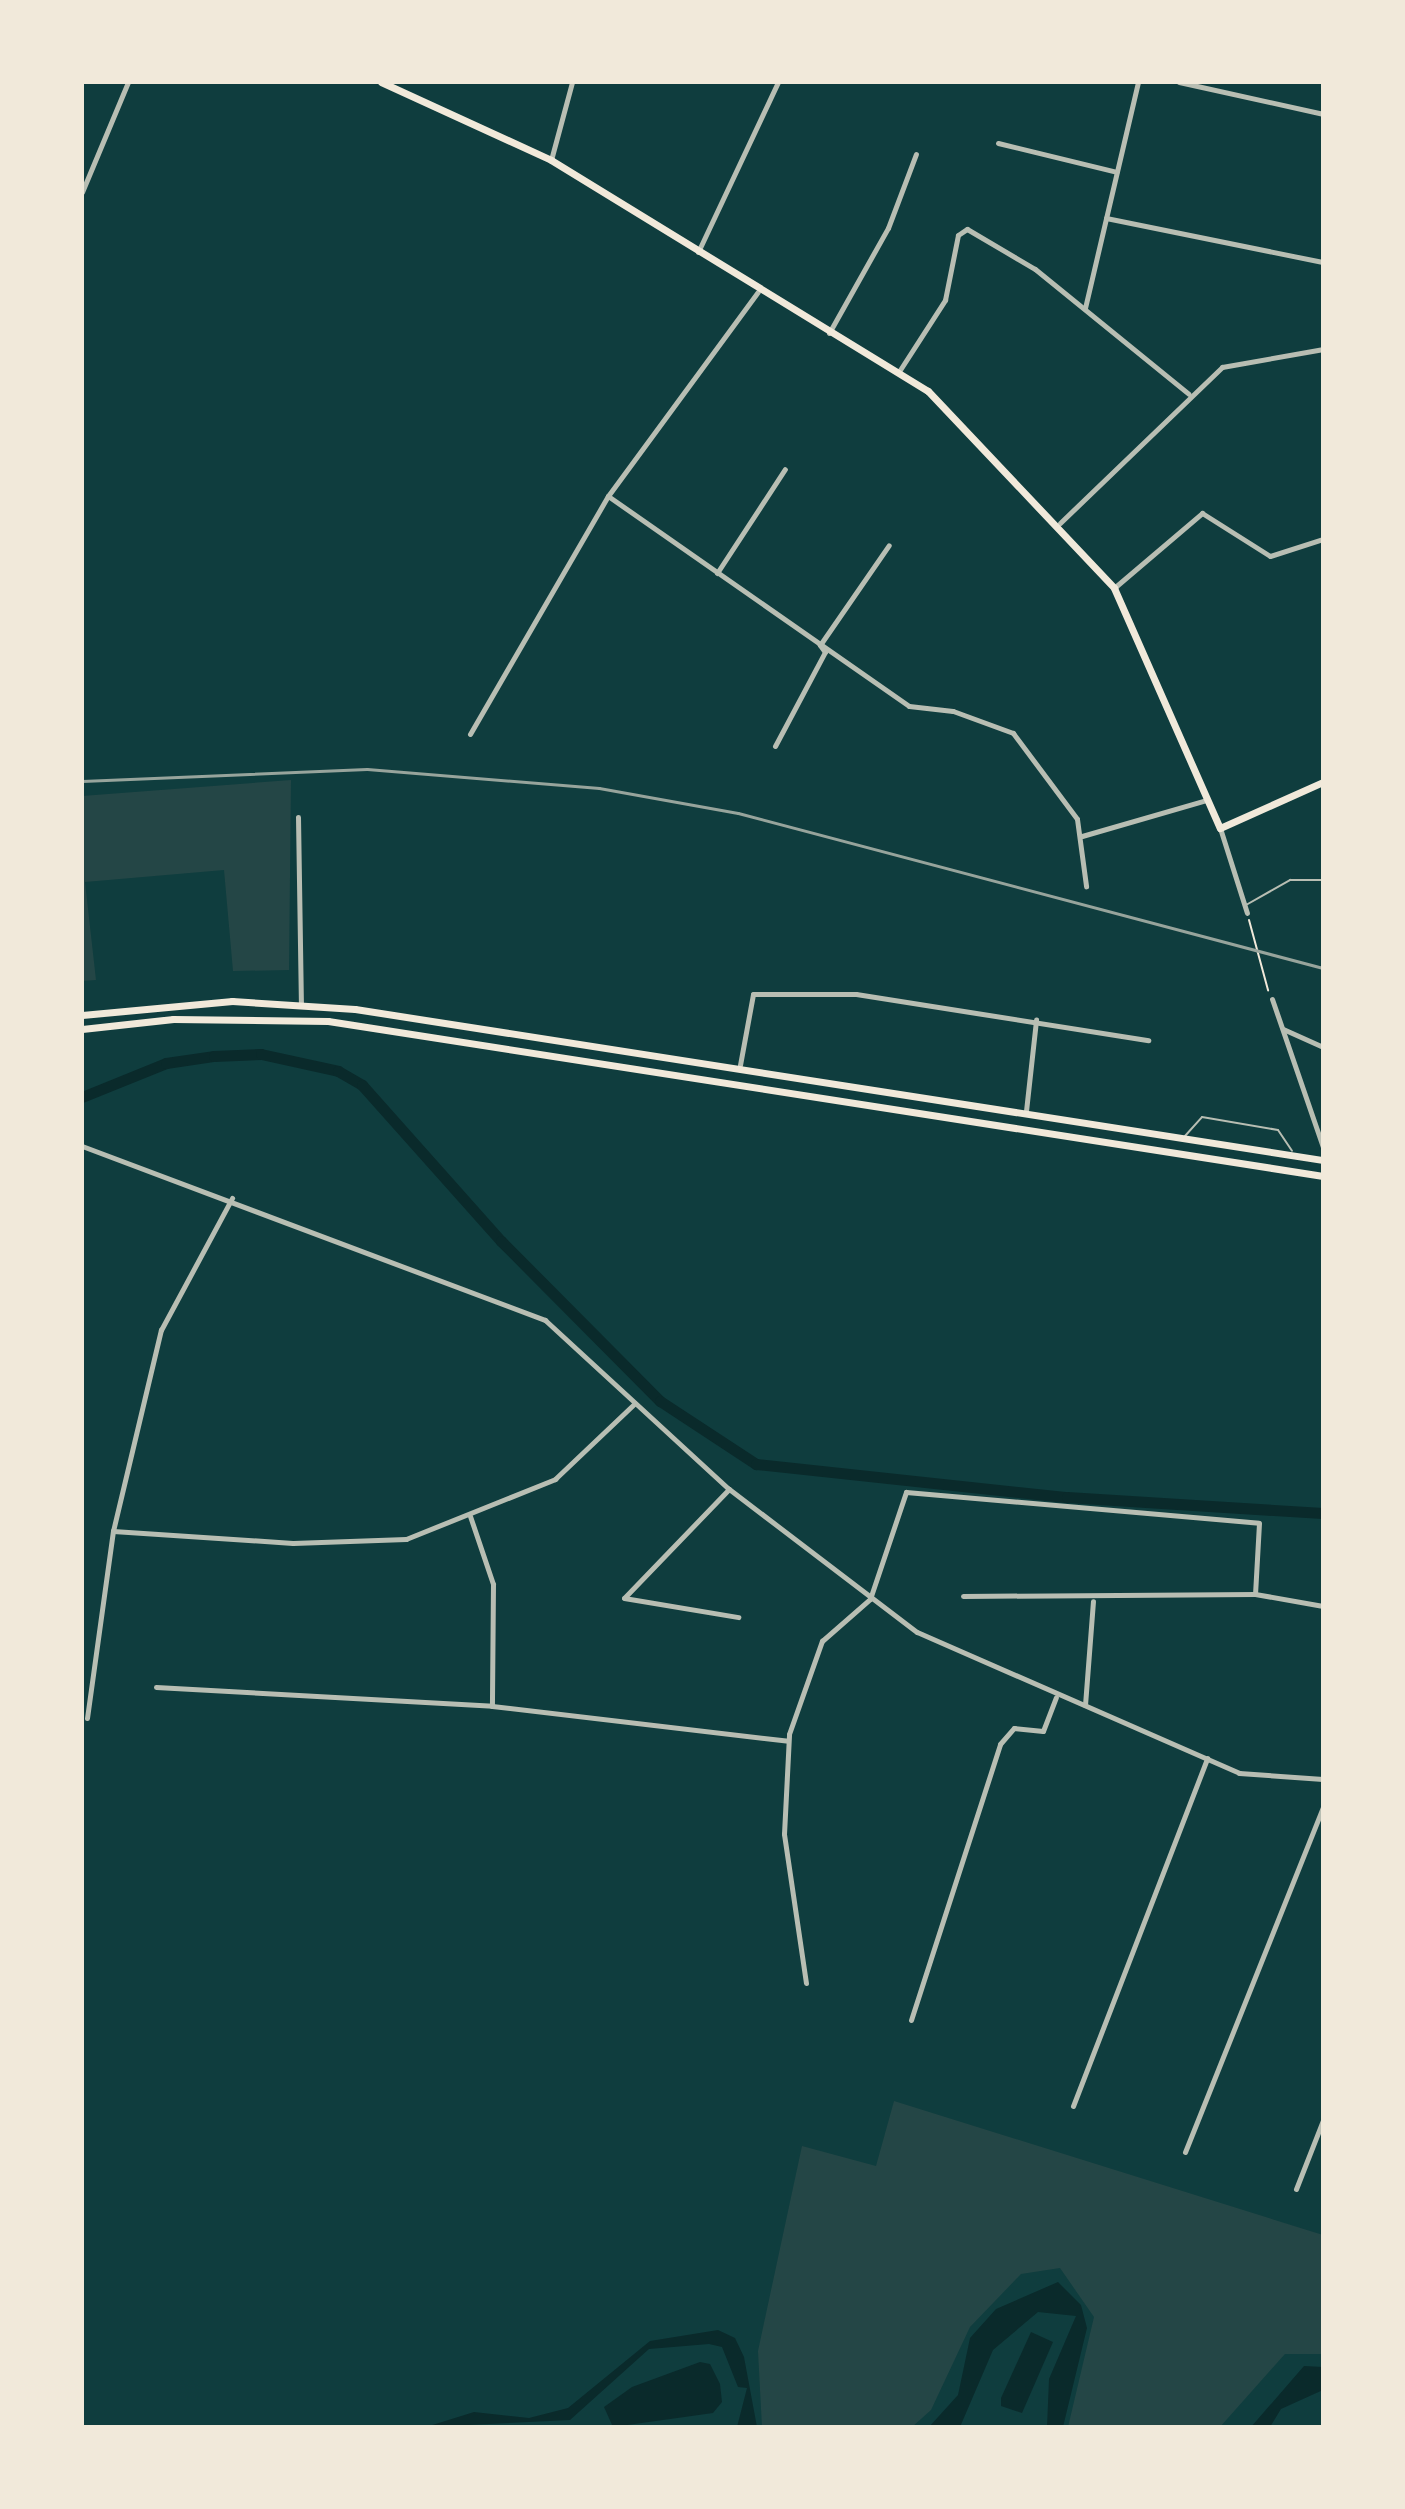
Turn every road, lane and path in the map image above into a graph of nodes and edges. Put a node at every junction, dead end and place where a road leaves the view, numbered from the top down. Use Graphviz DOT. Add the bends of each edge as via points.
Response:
graph roads {
  1 [pos="128,82"];
  2 [pos="381,82"];
  3 [pos="572,82"];
  4 [pos="778,82"];
  5 [pos="1138,82"];
  6 [pos="1179,82"];
  7 [pos="1323,114"];
  8 [pos="998,143"];
  9 [pos="916,154"];
  10 [pos="551,160"];
  11 [pos="1117,172"];
  12 [pos="82,192"];
  13 [pos="1106,218"];
  14 [pos="698,253"];
  15 [pos="1323,262"];
  16 [pos="758,292"];
  17 [pos="1085,308"];
  18 [pos="829,333"];
  19 [pos="1323,349"];
  20 [pos="898,374"];
  21 [pos="1189,394"];
  22 [pos="785,469"];
  23 [pos="608,496"];
  24 [pos="1060,523"];
  25 [pos="1323,539"];
  26 [pos="889,545"];
  27 [pos="717,573"];
  28 [pos="1114,588"];
  29 [pos="825,652"];
  30 [pos="470,734"];
  31 [pos="775,746"];
  32 [pos="1323,782"];
  33 [pos="1208,800"];
  34 [pos="298,817"];
  35 [pos="1220,828"];
  36 [pos="1082,836"];
  37 [pos="1323,880"];
  38 [pos="1086,886"];
  39 [pos="1245,906"];
  40 [pos="1247,913"];
  41 [pos="1272,999"];
  42 [pos="301,1003"];
  43 [pos="82,1015"];
  44 [pos="1036,1020"];
  45 [pos="82,1029"];
  46 [pos="1282,1029"];
  47 [pos="1148,1040"];
  48 [pos="1323,1047"];
  49 [pos="740,1065"];
  50 [pos="832,1080"];
  51 [pos="829,1097"];
  52 [pos="1026,1111"];
  53 [pos="1184,1137"];
  54 [pos="82,1146"];
  55 [pos="1323,1147"];
  56 [pos="1295,1156"];
  57 [pos="1323,1160"];
  58 [pos="1323,1176"];
  59 [pos="232,1198"];
  60 [pos="635,1403"];
  61 [pos="729,1489"];
  62 [pos="470,1516"];
  63 [pos="113,1531"];
  64 [pos="1255,1594"];
  65 [pos="963,1596"];
  66 [pos="870,1599"];
  67 [pos="1093,1601"];
  68 [pos="1323,1606"];
  69 [pos="738,1617"];
  70 [pos="156,1687"];
  71 [pos="1056,1697"];
  72 [pos="1085,1705"];
  73 [pos="492,1706"];
  74 [pos="87,1718"];
  75 [pos="788,1741"];
  76 [pos="1207,1758"];
  77 [pos="1323,1779"];
  78 [pos="1323,1807"];
  79 [pos="806,1983"];
  80 [pos="911,2020"];
  81 [pos="1073,2106"];
  82 [pos="1323,2120"];
  83 [pos="1185,2152"];
  84 [pos="1296,2189"];
  1 -- 12 [label="street"];
  2 -- 10 [label="main road"];
  3 -- 10 [label="street"];
  4 -- 14 [label="street"];
  5 -- 11 [label="street"];
  6 -- 7 [label="street"];
  8 -- 11 [label="street"];
  9 -- 18 [label="street" via="888,228"];
  10 -- 14 [label="main road"];
  11 -- 13 [label="street"];
  13 -- 15 [label="street"];
  13 -- 17 [label="street"];
  14 -- 16 [label="main road"];
  16 -- 18 [label="main road"];
  16 -- 23 [label="street"];
  17 -- 20 [label="street" via="1035,269 963,230 945,300"];
  17 -- 21 [label="street"];
  18 -- 20 [label="main road"];
  19 -- 21 [label="street" via="1222,367"];
  20 -- 24 [label="main road" via="928,391"];
  21 -- 24 [label="street"];
  22 -- 27 [label="street"];
  23 -- 27 [label="street"];
  23 -- 30 [label="street"];
  24 -- 28 [label="main road"];
  25 -- 28 [label="street" via="1270,556 1202,513"];
  26 -- 29 [label="street" via="820,645"];
  27 -- 29 [label="street"];
  28 -- 33 [label="main road"];
  29 -- 31 [label="street"];
  29 -- 36 [label="street" via="909,706 953,711 1013,733 1065,795"];
  32 -- 35 [label="main road"];
  33 -- 35 [label="main road"];
  33 -- 36 [label="street"];
  34 -- 42 [label="street"];
  35 -- 39 [label="street"];
  36 -- 38 [label="street"];
  37 -- 39 [label="lane" via="1290,880"];
  39 -- 40 [label="street"];
  40 -- 41 [label="path"];
  41 -- 46 [label="street"];
  42 -- 43 [label="main road" via="197,1002"];
  42 -- 49 [label="main road"];
  44 -- 47 [label="street"];
  44 -- 49 [label="street" via="856,994 753,994"];
  44 -- 52 [label="street"];
  45 -- 51 [label="main road" via="183,1018 328,1021"];
  46 -- 48 [label="street"];
  46 -- 55 [label="street"];
  49 -- 50 [label="main road"];
  50 -- 51 [label="main road"];
  50 -- 52 [label="main road"];
  51 -- 58 [label="main road"];
  52 -- 53 [label="main road"];
  53 -- 56 [label="main road"];
  53 -- 56 [label="lane" via="1202,1117 1278,1130"];
  54 -- 59 [label="street"];
  56 -- 57 [label="main road"];
  59 -- 60 [label="street" via="545,1320"];
  59 -- 63 [label="street" via="161,1330"];
  60 -- 61 [label="street"];
  60 -- 62 [label="street" via="555,1479"];
  61 -- 66 [label="street"];
  61 -- 69 [label="street" via="624,1598"];
  62 -- 63 [label="street" via="406,1539 293,1543"];
  62 -- 73 [label="street" via="493,1584"];
  63 -- 74 [label="street"];
  64 -- 66 [label="street" via="1259,1523 906,1492"];
  64 -- 67 [label="street"];
  64 -- 68 [label="street"];
  65 -- 67 [label="street"];
  66 -- 71 [label="street" via="948,1649"];
  66 -- 75 [label="street" via="822,1641"];
  67 -- 72 [label="street"];
  70 -- 73 [label="street"];
  71 -- 72 [label="street"];
  71 -- 80 [label="street" via="1043,1731 1014,1728 1000,1744"];
  72 -- 76 [label="street"];
  73 -- 75 [label="street"];
  75 -- 79 [label="street" via="784,1834"];
  76 -- 77 [label="street" via="1239,1773"];
  76 -- 81 [label="street"];
  78 -- 83 [label="street"];
  82 -- 84 [label="street"];
}
